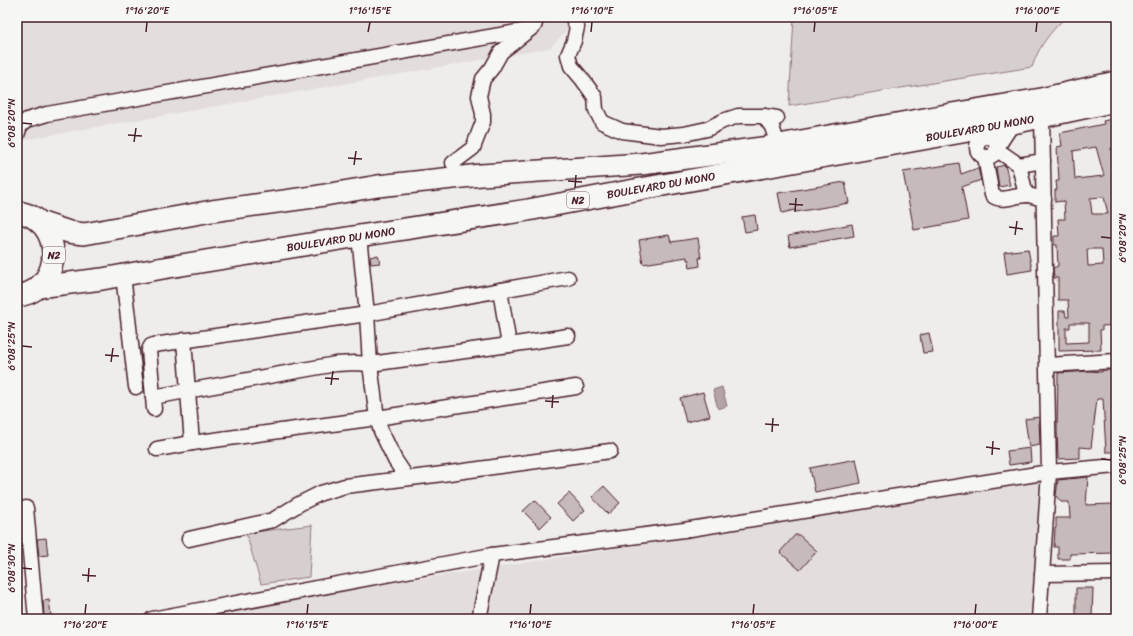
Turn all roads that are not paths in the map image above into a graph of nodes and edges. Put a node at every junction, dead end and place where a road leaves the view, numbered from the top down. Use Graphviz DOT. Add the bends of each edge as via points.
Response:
graph roads {
  1 [pos="537,17"];
  2 [pos="572,17"];
  3 [pos="528,30"];
  4 [pos="1116,82"];
  5 [pos="1116,101"];
  6 [pos="1042,117"];
  7 [pos="1013,123"];
  8 [pos="17,135"];
  9 [pos="778,145"];
  10 [pos="981,146"];
  11 [pos="1043,162"];
  12 [pos="453,163"];
  13 [pos="1019,165"];
  14 [pos="1026,195"];
  15 [pos="1044,199"];
  16 [pos="17,212"];
  17 [pos="39,222"];
  18 [pos="359,236"];
  19 [pos="123,275"];
  20 [pos="568,278"];
  21 [pos="38,287"];
  22 [pos="500,290"];
  23 [pos="17,296"];
  24 [pos="367,314"];
  25 [pos="568,336"];
  26 [pos="184,340"];
  27 [pos="509,345"];
  28 [pos="1116,361"];
  29 [pos="370,364"];
  30 [pos="1048,365"];
  31 [pos="136,387"];
  32 [pos="576,387"];
  33 [pos="188,390"];
  34 [pos="376,418"];
  35 [pos="192,443"];
  36 [pos="157,449"];
  37 [pos="610,451"];
  38 [pos="1116,466"];
  39 [pos="1049,472"];
  40 [pos="407,478"];
  41 [pos="26,508"];
  42 [pos="189,539"];
  43 [pos="492,555"];
  44 [pos="1116,573"];
  45 [pos="1042,574"];
  46 [pos="36,619"];
  47 [pos="152,619"];
  48 [pos="479,619"];
  49 [pos="1039,619"];
  1 -- 3 [label="street" via="534,26"];
  2 -- 9 [label="street" via="577,27 568,55 571,66 595,97 596,110 602,122 622,131 661,136 707,129 738,116 771,117"];
  3 -- 8 [label="street" via="47,114 28,120 20,126"];
  3 -- 12 [label="street" via="501,52 483,80 479,96 484,114 476,142 473,148"];
  4 -- 9 [label="highway, BOULEVARD DU MONO / N2" via="1041,99"];
  5 -- 6 [label="highway, BOULEVARD DU MONO / N2"];
  6 -- 7 [label="highway, BOULEVARD DU MONO / N2"];
  6 -- 11 [label="street"];
  7 -- 10 [label="highway, BOULEVARD DU MONO / N2"];
  7 -- 10 [label="street"];
  9 -- 17 [label="highway, BOULEVARD DU MONO / N2" via="641,164 481,175 378,186 212,211 84,234"];
  10 -- 13 [label="street"];
  10 -- 14 [label="street" via="992,195 1000,199"];
  10 -- 18 [label="highway, BOULEVARD DU MONO / N2"];
  11 -- 13 [label="street"];
  11 -- 15 [label="street"];
  13 -- 14 [label="street"];
  14 -- 15 [label="street"];
  15 -- 30 [label="street"];
  16 -- 17 [label="highway, N2" via="32,216"];
  17 -- 21 [label="highway, N2" via="51,240 54,255 48,276"];
  18 -- 19 [label="highway, BOULEVARD DU MONO / N2"];
  18 -- 24 [label="street"];
  19 -- 21 [label="highway, BOULEVARD DU MONO / N2"];
  19 -- 31 [label="street"];
  20 -- 22 [label="street"];
  21 -- 23 [label="highway, N2" via="27,294"];
  22 -- 24 [label="street"];
  22 -- 27 [label="street"];
  24 -- 26 [label="street"];
  24 -- 29 [label="street"];
  25 -- 27 [label="street"];
  26 -- 33 [label="street"];
  26 -- 33 [label="street" via="154,345 149,350 154,403"];
  27 -- 29 [label="street"];
  28 -- 30 [label="street"];
  29 -- 33 [label="street" via="336,364"];
  29 -- 34 [label="street"];
  30 -- 39 [label="street"];
  32 -- 34 [label="street"];
  33 -- 35 [label="street"];
  34 -- 35 [label="street"];
  34 -- 40 [label="street" via="395,460"];
  35 -- 36 [label="street"];
  37 -- 40 [label="street"];
  38 -- 39 [label="street"];
  39 -- 43 [label="street" via="684,530"];
  39 -- 45 [label="street"];
  40 -- 42 [label="street" via="345,486 321,493 273,520"];
  41 -- 46 [label="street"];
  43 -- 47 [label="street"];
  43 -- 48 [label="street"];
  44 -- 45 [label="street"];
  45 -- 49 [label="street"];
}
